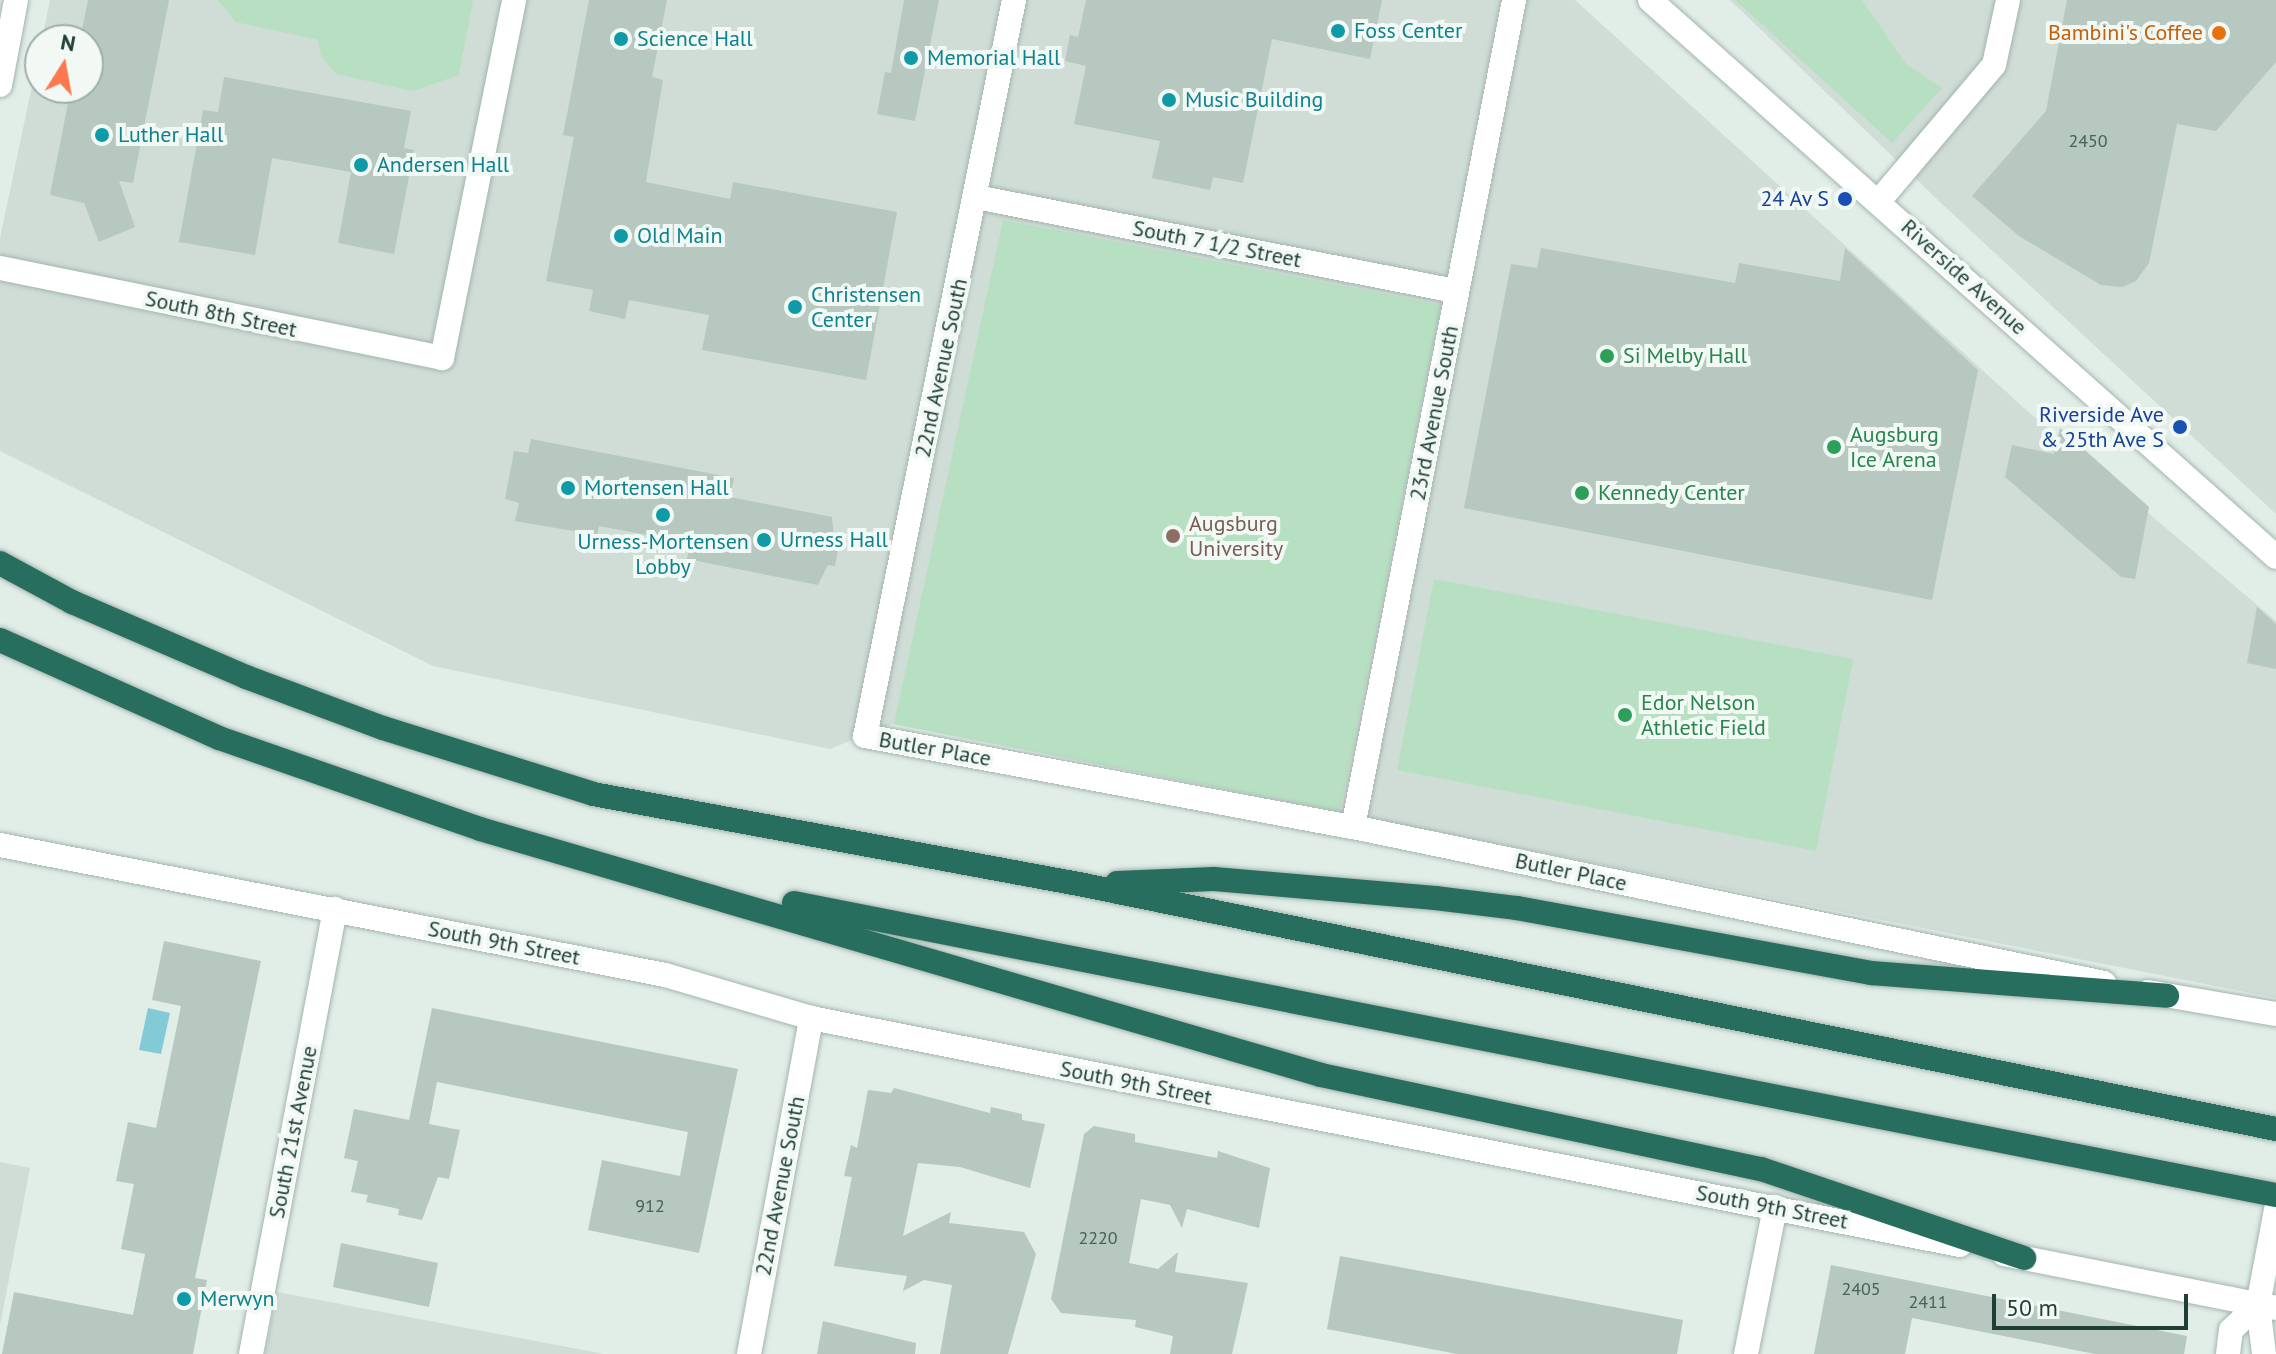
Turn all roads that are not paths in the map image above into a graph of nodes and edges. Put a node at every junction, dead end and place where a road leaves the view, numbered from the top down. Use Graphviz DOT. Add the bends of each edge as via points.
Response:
graph roads {
  1 [pos="16,0"];
  2 [pos="514,0"];
  3 [pos="1014,0"];
  4 [pos="1514,0"];
  5 [pos="1650,0"];
  6 [pos="2008,0"];
  7 [pos="0,85"];
  8 [pos="976,197"];
  9 [pos="1879,201"];
  10 [pos="0,268"];
  11 [pos="1457,291"];
  12 [pos="2276,557"];
  13 [pos="0,563"];
  14 [pos="0,640"];
  15 [pos="865,736"];
  16 [pos="1353,827"];
  17 [pos="0,845"];
  18 [pos="592,861"];
  19 [pos="1079,884"];
  20 [pos="335,909"];
  21 [pos="2167,996"];
  22 [pos="2276,1014"];
  23 [pos="811,1018"];
  24 [pos="2276,1129"];
  25 [pos="2276,1195"];
  26 [pos="1775,1207"];
  27 [pos="2276,1210"];
  28 [pos="2024,1258"];
  29 [pos="2267,1306"];
  30 [pos="251,1354"];
  31 [pos="749,1354"];
  32 [pos="1746,1354"];
  33 [pos="2228,1354"];
  34 [pos="2264,1354"];
  1 -- 7 [label="street"];
  2 -- 10 [label="street, South 8th Street" via="442,358"];
  3 -- 8 [label="street, 22nd Avenue South"];
  4 -- 11 [label="street, 23rd Avenue South"];
  5 -- 9 [label="street, Riverside Avenue"];
  6 -- 9 [label="street" via="1994,65"];
  8 -- 11 [label="street, South 7 1/2 Street"];
  8 -- 15 [label="street, 22nd Avenue South"];
  9 -- 12 [label="street, Riverside Avenue"];
  11 -- 16 [label="street, 23rd Avenue South"];
  13 -- 19 [label="highway" via="72,602 246,677 419,740 593,794"];
  14 -- 18 [label="highway" via="112,694 272,758 370,794"];
  15 -- 16 [label="street, Butler Place"];
  16 -- 21 [label="street, Butler Place"];
  17 -- 20 [label="street, South 9th Street"];
  18 -- 25 [label="highway"];
  18 -- 28 [label="highway" via="1321,1075 1761,1169"];
  19 -- 21 [label="highway" via="1214,879 1395,894 1517,908 1871,973"];
  19 -- 24 [label="highway"];
  20 -- 23 [label="street, South 9th Street" via="665,975"];
  20 -- 30 [label="street, South 21st Avenue"];
  21 -- 22 [label="street, Butler Place"];
  23 -- 26 [label="street, South 9th Street"];
  23 -- 31 [label="street, 22nd Avenue South"];
  26 -- 28 [label="street, South 9th Street"];
  26 -- 32 [label="street"];
  27 -- 29 [label="street" via="2265,1270"];
  28 -- 29 [label="street, South 9th Street"];
  29 -- 33 [label="street" via="2231,1330"];
  29 -- 34 [label="street"];
}
